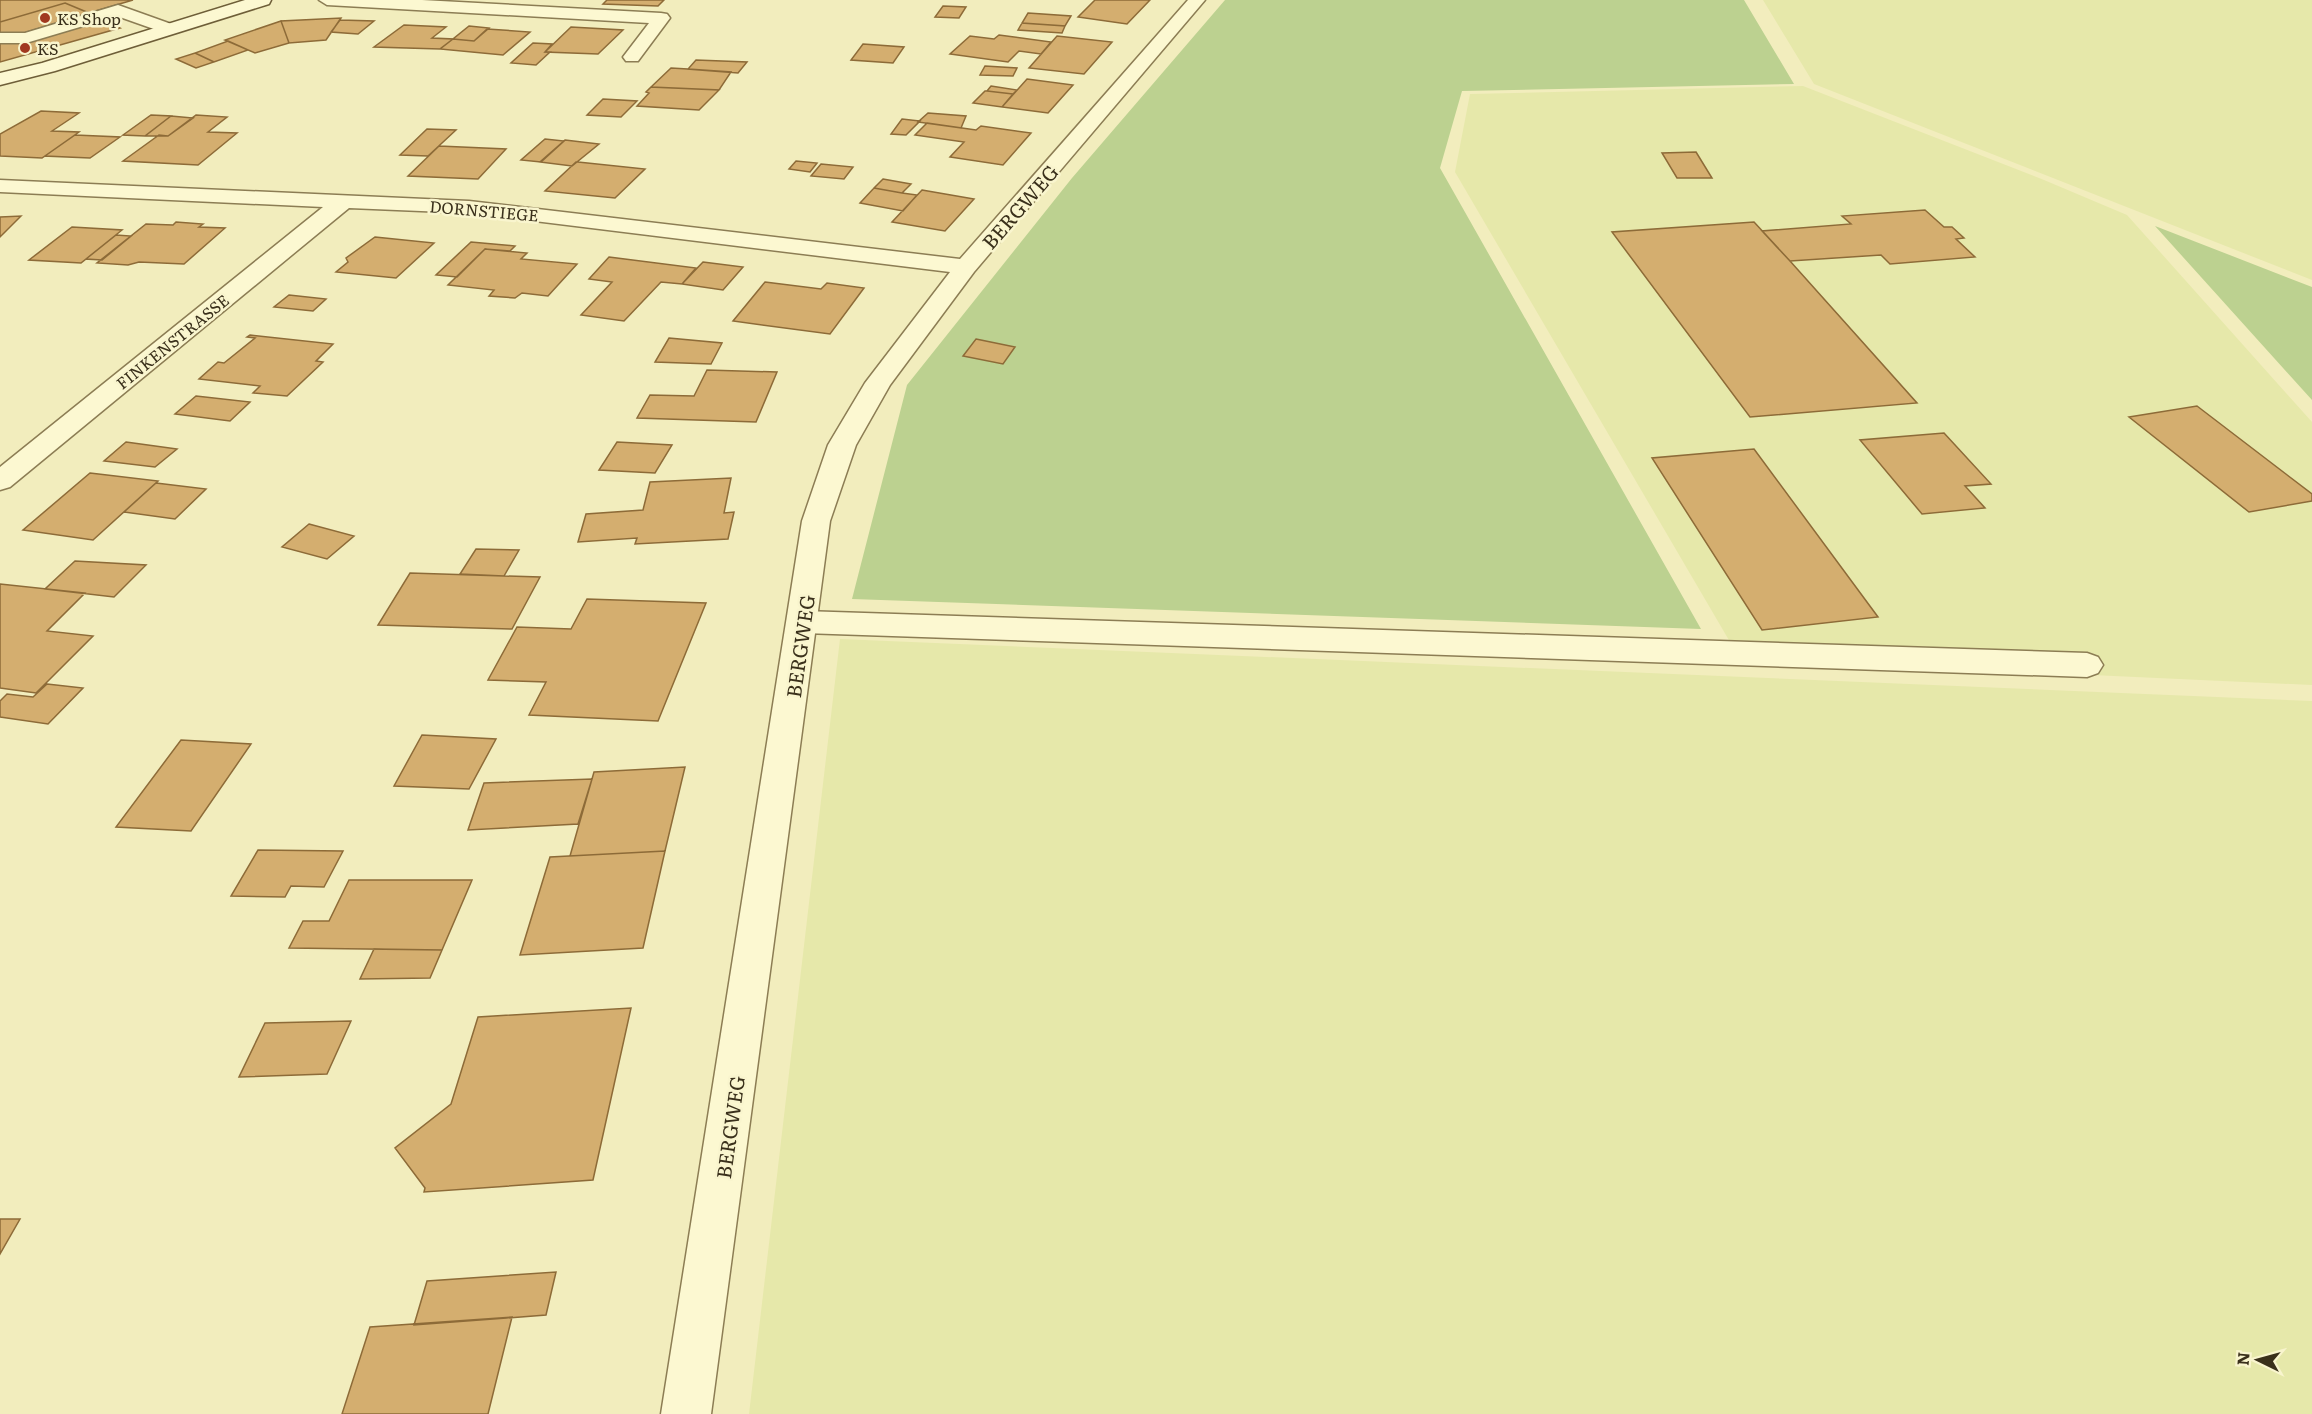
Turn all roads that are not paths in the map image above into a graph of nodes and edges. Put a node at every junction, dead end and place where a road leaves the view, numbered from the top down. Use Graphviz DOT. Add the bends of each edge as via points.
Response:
graph roads {
  1 [pos="263,0"];
  2 [pos="327,0"];
  3 [pos="1197,0"];
  4 [pos="130,15"];
  5 [pos="168,29"];
  6 [pos="0,38"];
  7 [pos="26,38"];
  8 [pos="0,45"];
  9 [pos="0,55"];
  10 [pos="632,57"];
  11 [pos="0,79"];
  12 [pos="0,186"];
  13 [pos="344,201"];
  14 [pos="966,267"];
  15 [pos="0,481"];
  16 [pos="803,622"];
  17 [pos="2087,665"];
  18 [pos="686,1414"];
  1 -- 5 [label="street"];
  2 -- 10 [label="street" via="661,18"];
  3 -- 14 [label="street, BERGWEG"];
  4 -- 5 [label="street"];
  4 -- 7 [label="street" via="118,10"];
  4 -- 9 [label="street"];
  5 -- 11 [label="street"];
  6 -- 7 [label="street"];
  7 -- 8 [label="street"];
  12 -- 13 [label="street, DORNSTIEGE"];
  13 -- 14 [label="street, DORNSTIEGE" via="469,207"];
  13 -- 15 [label="street, FINKENSTRASSE"];
  14 -- 16 [label="street, BERGWEG" via="878,382 842,445 816,521"];
  16 -- 17 [label="street"];
  16 -- 18 [label="street, BERGWEG"];
}
